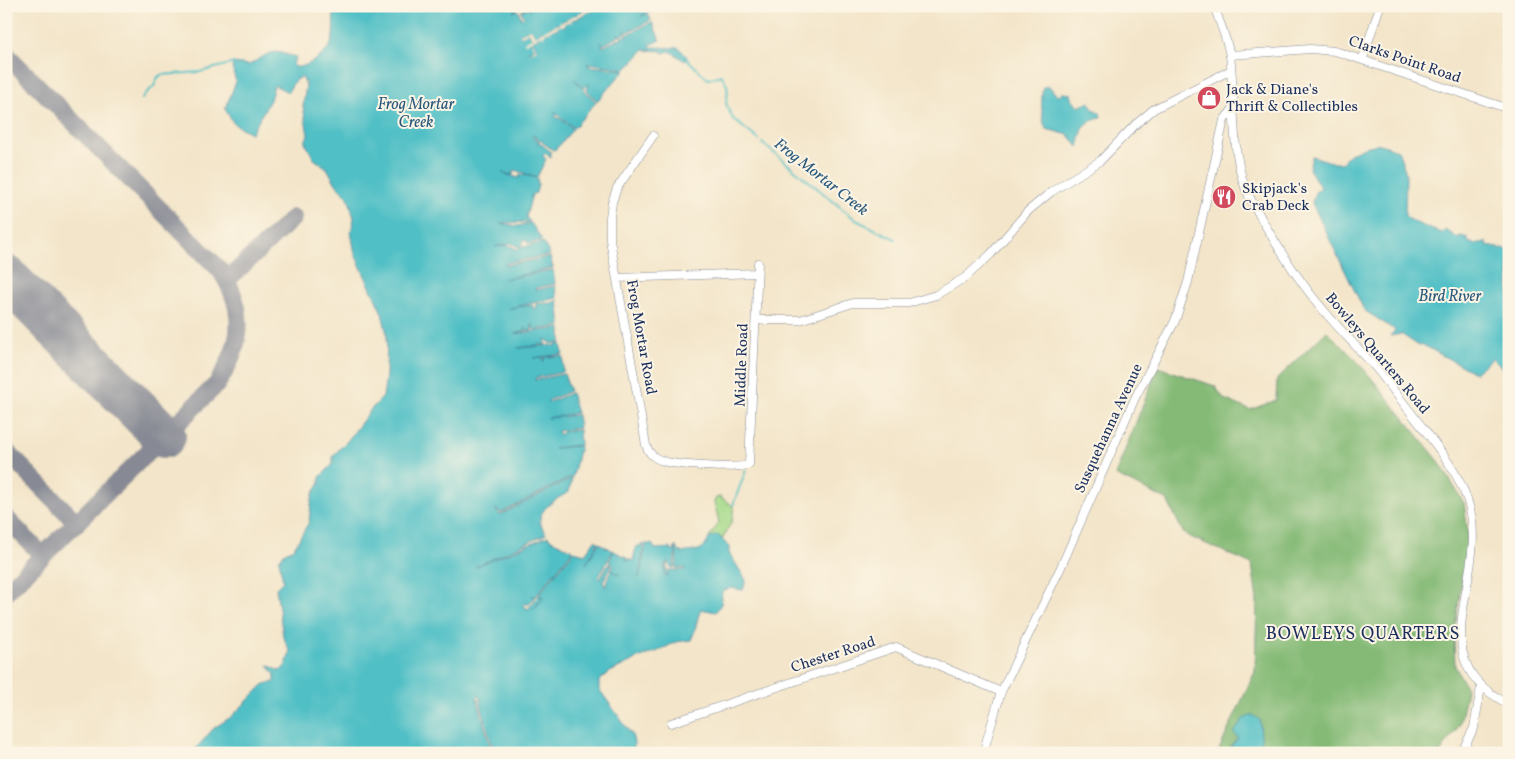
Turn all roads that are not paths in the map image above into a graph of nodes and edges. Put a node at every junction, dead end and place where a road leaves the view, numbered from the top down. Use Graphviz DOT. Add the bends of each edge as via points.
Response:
graph roads {
  1 [pos="1214,6"];
  2 [pos="1380,6"];
  3 [pos="1230,55"];
  4 [pos="1362,58"];
  5 [pos="1231,70"];
  6 [pos="1234,108"];
  7 [pos="1509,109"];
  8 [pos="653,136"];
  9 [pos="758,263"];
  10 [pos="757,273"];
  11 [pos="617,278"];
  12 [pos="757,320"];
  13 [pos="748,466"];
  14 [pos="1481,686"];
  15 [pos="1001,692"];
  16 [pos="1509,704"];
  17 [pos="671,723"];
  18 [pos="983,753"];
  19 [pos="1461,753"];
  1 -- 3 [label="street, Bowleys Quarters Road"];
  2 -- 4 [label="street"];
  3 -- 4 [label="street, Clarks Point Road" via="1324,49"];
  3 -- 5 [label="street, Bowleys Quarters Road"];
  4 -- 7 [label="street, Clarks Point Road"];
  5 -- 6 [label="street, Bowleys Quarters Road"];
  5 -- 12 [label="street" via="1154,109 1100,161 1051,192 1024,215 991,254 966,277 936,295 909,303 853,304 800,320"];
  6 -- 14 [label="street, Bowleys Quarters Road" via="1244,183 1263,220 1324,312 1377,370 1439,449 1466,496 1474,523 1474,538 1461,627 1461,650 1468,672"];
  6 -- 15 [label="street, Susquehanna Avenue" via="1224,120 1188,282 1175,321 1135,398 1061,567"];
  8 -- 11 [label="street, Frog Mortar Road" via="622,179 612,202 610,231"];
  9 -- 10 [label="street, Middle Road"];
  10 -- 11 [label="street"];
  10 -- 12 [label="street, Middle Road"];
  11 -- 13 [label="street, Frog Mortar Road" via="650,454 668,462 737,468"];
  12 -- 13 [label="street, Middle Road"];
  14 -- 16 [label="street, Bowleys Quarters Road"];
  14 -- 19 [label="street" via="1474,728"];
  15 -- 17 [label="street, Chester Road" via="896,647"];
  15 -- 18 [label="street, Susquehanna Avenue"];
}
